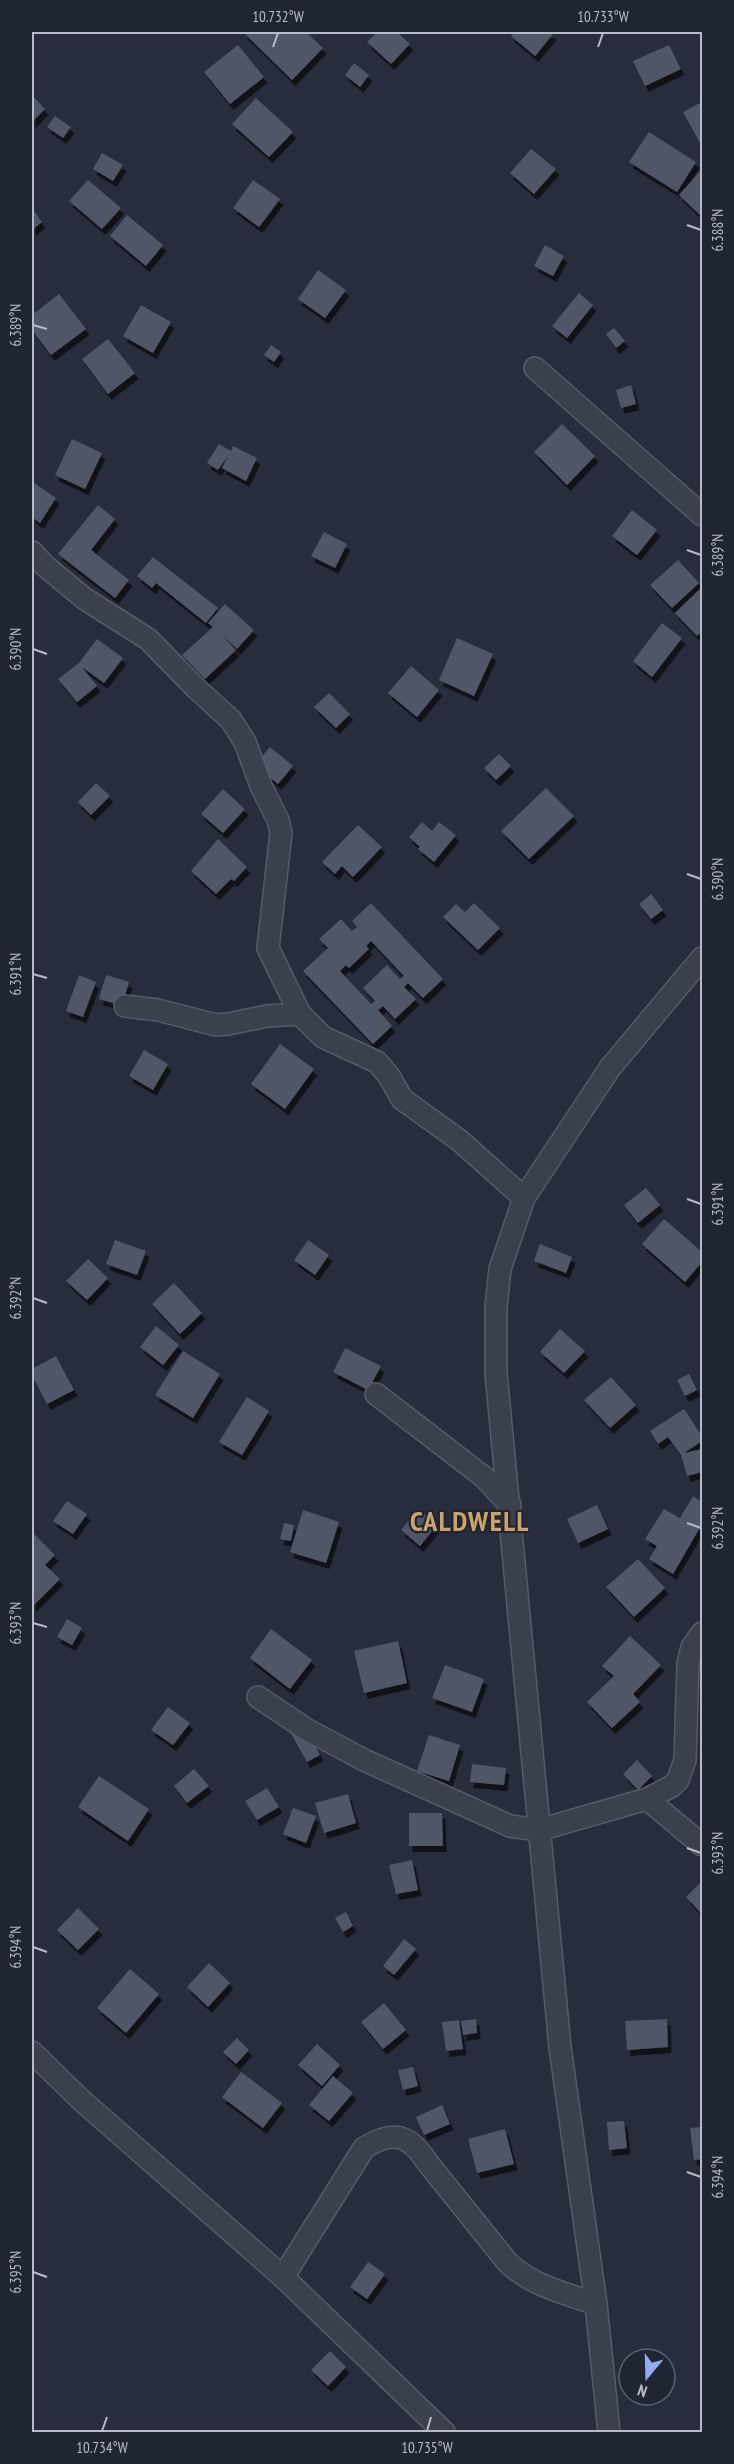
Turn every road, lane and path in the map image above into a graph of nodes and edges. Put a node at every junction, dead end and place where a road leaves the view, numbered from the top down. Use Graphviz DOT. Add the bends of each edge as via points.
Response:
graph roads {
  1 [pos="535,368"];
  2 [pos="702,515"];
  3 [pos="32,552"];
  4 [pos="702,958"];
  5 [pos="125,1006"];
  6 [pos="300,1014"];
  7 [pos="524,1198"];
  8 [pos="376,1394"];
  9 [pos="510,1505"];
  10 [pos="702,1633"];
  11 [pos="258,1696"];
  12 [pos="647,1800"];
  13 [pos="539,1830"];
  14 [pos="702,1845"];
  15 [pos="32,2052"];
  16 [pos="283,2277"];
  17 [pos="596,2304"];
  18 [pos="444,2433"];
  19 [pos="609,2433"];
  1 -- 2 [label="street"];
  3 -- 6 [label="street" via="85,599 148,639 231,720 245,742 281,833 268,948"];
  4 -- 7 [label="street" via="610,1068"];
  5 -- 6 [label="street" via="216,1025"];
  6 -- 7 [label="street" via="323,1037 377,1062 402,1099 459,1140"];
  7 -- 9 [label="street" via="500,1269 496,1307 496,1372"];
  8 -- 9 [label="street" via="484,1478"];
  9 -- 13 [label="street"];
  10 -- 12 [label="street" via="692,1647 688,1663 683,1771 672,1786"];
  11 -- 13 [label="street" via="332,1744 461,1806 510,1826"];
  12 -- 13 [label="street"];
  12 -- 14 [label="street"];
  13 -- 17 [label="street" via="560,2047"];
  15 -- 16 [label="street"];
  16 -- 17 [label="street" via="364,2148 380,2138 401,2136 417,2147 522,2276"];
  16 -- 18 [label="street"];
  17 -- 19 [label="street"];
}
